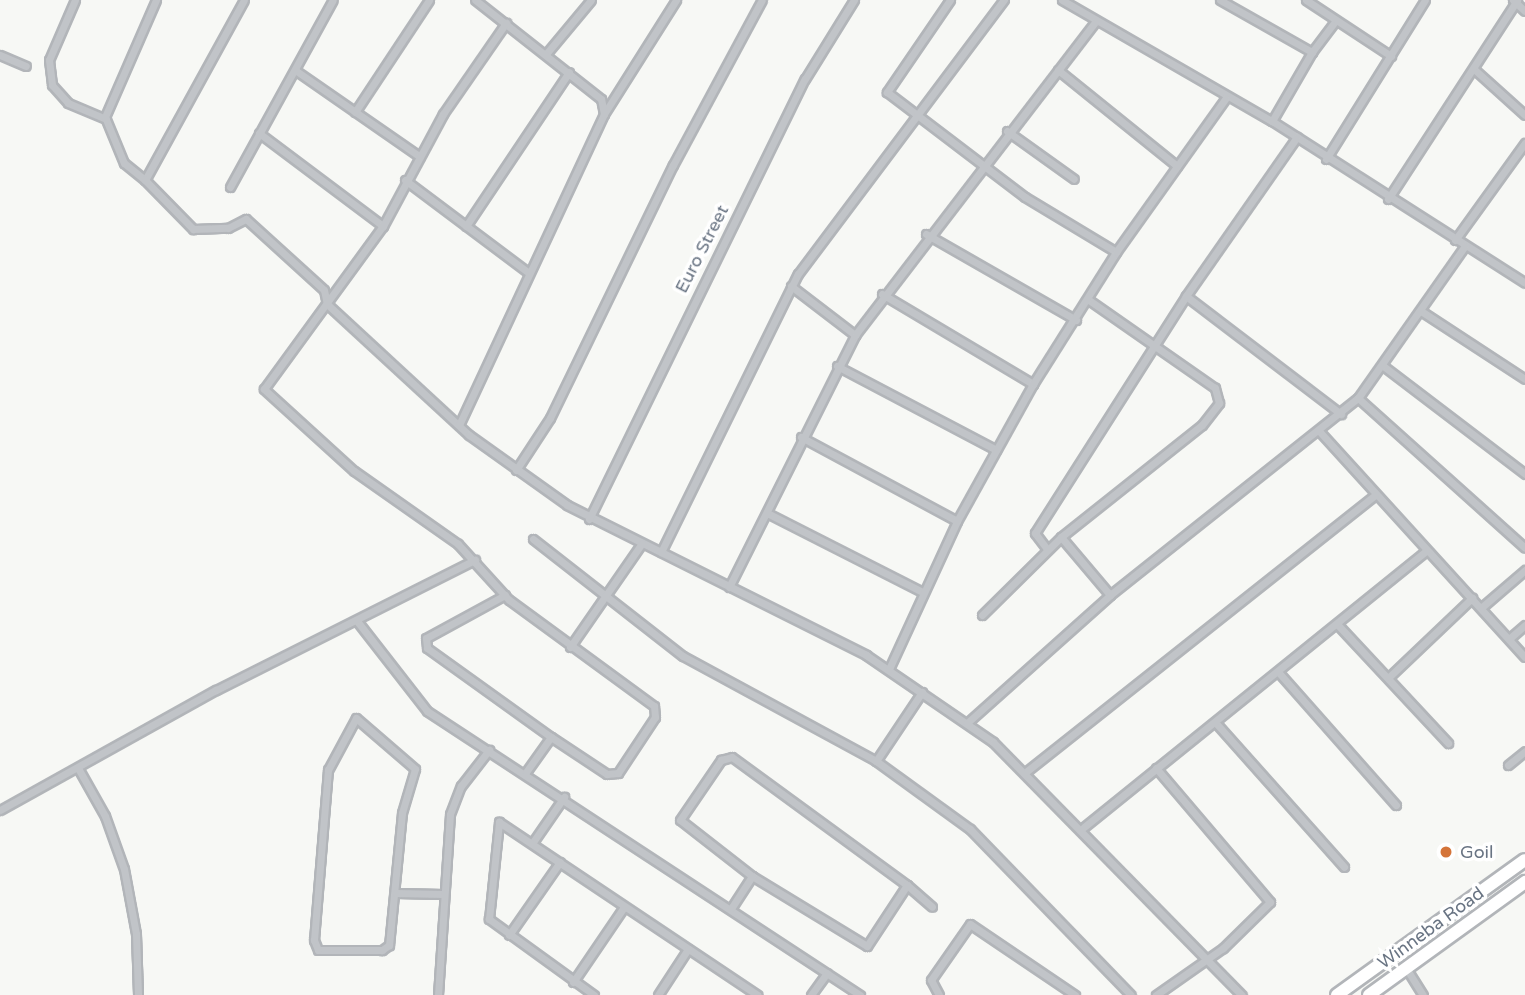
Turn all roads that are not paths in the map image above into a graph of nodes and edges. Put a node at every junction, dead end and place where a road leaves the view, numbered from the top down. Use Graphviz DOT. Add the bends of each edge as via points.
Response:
graph roads {
  1 [pos="75,0"];
  2 [pos="156,0"];
  3 [pos="244,0"];
  4 [pos="333,0"];
  5 [pos="429,0"];
  6 [pos="475,0"];
  7 [pos="591,0"];
  8 [pos="676,0"];
  9 [pos="762,0"];
  10 [pos="854,0"];
  11 [pos="950,0"];
  12 [pos="1004,0"];
  13 [pos="1062,0"];
  14 [pos="1220,0"];
  15 [pos="1306,0"];
  16 [pos="1425,0"];
  17 [pos="1515,1"];
  18 [pos="1525,11"];
  19 [pos="506,23"];
  20 [pos="1094,23"];
  21 [pos="1334,23"];
  22 [pos="1312,52"];
  23 [pos="546,54"];
  24 [pos="0,55"];
  25 [pos="1391,56"];
  26 [pos="26,66"];
  27 [pos="295,70"];
  28 [pos="1058,70"];
  29 [pos="1475,70"];
  30 [pos="569,72"];
  31 [pos="1226,98"];
  32 [pos="355,112"];
  33 [pos="604,114"];
  34 [pos="1525,115"];
  35 [pos="915,116"];
  36 [pos="106,119"];
  37 [pos="1272,121"];
  38 [pos="1007,131"];
  39 [pos="260,133"];
  40 [pos="1297,137"];
  41 [pos="1525,143"];
  42 [pos="420,157"];
  43 [pos="1326,159"];
  44 [pos="982,165"];
  45 [pos="1177,166"];
  46 [pos="1074,179"];
  47 [pos="145,180"];
  48 [pos="405,180"];
  49 [pos="230,187"];
  50 [pos="1388,200"];
  51 [pos="383,226"];
  52 [pos="466,226"];
  53 [pos="926,234"];
  54 [pos="1455,240"];
  55 [pos="1465,246"];
  56 [pos="1116,252"];
  57 [pos="529,273"];
  58 [pos="1524,280"];
  59 [pos="791,286"];
  60 [pos="881,295"];
  61 [pos="1186,296"];
  62 [pos="1089,300"];
  63 [pos="327,304"];
  64 [pos="1421,311"];
  65 [pos="1076,320"];
  66 [pos="855,335"];
  67 [pos="1155,344"];
  68 [pos="1382,365"];
  69 [pos="837,366"];
  70 [pos="1525,379"];
  71 [pos="1034,384"];
  72 [pos="1358,398"];
  73 [pos="1341,414"];
  74 [pos="459,425"];
  75 [pos="1320,432"];
  76 [pos="801,437"];
  77 [pos="996,450"];
  78 [pos="516,470"];
  79 [pos="1525,474"];
  80 [pos="1374,496"];
  81 [pos="767,513"];
  82 [pos="589,519"];
  83 [pos="957,521"];
  84 [pos="1060,537"];
  85 [pos="533,539"];
  86 [pos="642,543"];
  87 [pos="1525,548"];
  88 [pos="1047,549"];
  89 [pos="1426,551"];
  90 [pos="661,552"];
  91 [pos="475,560"];
  92 [pos="1525,570"];
  93 [pos="729,587"];
  94 [pos="606,592"];
  95 [pos="923,592"];
  96 [pos="505,595"];
  97 [pos="1110,595"];
  98 [pos="1472,598"];
  99 [pos="1482,607"];
  100 [pos="982,615"];
  101 [pos="357,621"];
  102 [pos="1337,624"];
  103 [pos="1525,625"];
  104 [pos="1510,638"];
  105 [pos="570,648"];
  106 [pos="1525,657"];
  107 [pos="889,669"];
  108 [pos="1280,674"];
  109 [pos="1389,677"];
  110 [pos="922,692"];
  111 [pos="1215,722"];
  112 [pos="967,723"];
  113 [pos="551,737"];
  114 [pos="1448,743"];
  115 [pos="489,750"];
  116 [pos="1525,751"];
  117 [pos="876,761"];
  118 [pos="1508,765"];
  119 [pos="78,768"];
  120 [pos="1156,768"];
  121 [pos="1027,771"];
  122 [pos="527,772"];
  123 [pos="564,797"];
  124 [pos="1396,805"];
  125 [pos="0,810"];
  126 [pos="1083,827"];
  127 [pos="533,842"];
  128 [pos="1525,860"];
  129 [pos="560,862"];
  130 [pos="1345,867"];
  131 [pos="752,876"];
  132 [pos="1525,882"];
  133 [pos="907,885"];
  134 [pos="396,893"];
  135 [pos="443,894"];
  136 [pos="624,907"];
  137 [pos="932,907"];
  138 [pos="732,908"];
  139 [pos="509,935"];
  140 [pos="688,949"];
  141 [pos="1394,954"];
  142 [pos="1209,958"];
  143 [pos="1405,968"];
  144 [pos="827,972"];
  145 [pos="1390,980"];
  146 [pos="573,982"];
  147 [pos="753,994"];
  148 [pos="132,995"];
  149 [pos="138,995"];
  150 [pos="143,995"];
  151 [pos="438,995"];
  152 [pos="594,995"];
  153 [pos="658,995"];
  154 [pos="811,995"];
  155 [pos="860,995"];
  156 [pos="939,995"];
  157 [pos="1075,995"];
  158 [pos="1131,995"];
  159 [pos="1156,995"];
  160 [pos="1242,995"];
  161 [pos="1337,995"];
  162 [pos="1369,995"];
  163 [pos="1423,995"];
  1 -- 36 [label="street" via="49,60 52,85 68,103"];
  2 -- 36 [label="street"];
  3 -- 47 [label="street"];
  4 -- 27 [label="street"];
  5 -- 32 [label="street"];
  6 -- 19 [label="street"];
  7 -- 23 [label="street"];
  8 -- 33 [label="street"];
  9 -- 78 [label="street" via="673,164 550,418"];
  10 -- 82 [label="street, Euro Street" via="805,79"];
  11 -- 35 [label="street" via="888,86 891,98"];
  12 -- 35 [label="street"];
  13 -- 20 [label="street"];
  14 -- 22 [label="street"];
  15 -- 21 [label="street"];
  16 -- 25 [label="street"];
  17 -- 18 [label="street"];
  17 -- 29 [label="street"];
  19 -- 23 [label="street"];
  19 -- 42 [label="street"];
  20 -- 28 [label="street"];
  20 -- 31 [label="street"];
  21 -- 22 [label="street"];
  21 -- 25 [label="street"];
  22 -- 37 [label="street"];
  23 -- 30 [label="street"];
  24 -- 26 [label="street"];
  25 -- 43 [label="street"];
  27 -- 32 [label="street"];
  27 -- 39 [label="street"];
  28 -- 38 [label="street"];
  28 -- 45 [label="street"];
  29 -- 34 [label="street"];
  29 -- 50 [label="street"];
  30 -- 33 [label="street" via="601,99"];
  30 -- 52 [label="street"];
  31 -- 37 [label="street"];
  31 -- 45 [label="street"];
  32 -- 42 [label="street"];
  33 -- 57 [label="street"];
  35 -- 44 [label="street"];
  35 -- 59 [label="street"];
  36 -- 47 [label="street" via="124,163"];
  37 -- 40 [label="street"];
  38 -- 44 [label="street"];
  38 -- 46 [label="street"];
  39 -- 49 [label="street"];
  39 -- 51 [label="street"];
  40 -- 43 [label="street"];
  40 -- 61 [label="street"];
  41 -- 54 [label="street"];
  42 -- 48 [label="street"];
  43 -- 50 [label="street"];
  44 -- 53 [label="street"];
  44 -- 56 [label="street"];
  45 -- 56 [label="street"];
  47 -- 63 [label="street" via="193,229 228,228 246,219 324,290"];
  48 -- 51 [label="street"];
  48 -- 52 [label="street"];
  50 -- 54 [label="street"];
  51 -- 63 [label="street"];
  52 -- 57 [label="street"];
  53 -- 60 [label="street"];
  53 -- 65 [label="street"];
  54 -- 55 [label="street"];
  55 -- 58 [label="street"];
  55 -- 64 [label="street"];
  56 -- 62 [label="street"];
  57 -- 74 [label="street"];
  59 -- 66 [label="street"];
  59 -- 90 [label="street"];
  60 -- 66 [label="street"];
  60 -- 71 [label="street"];
  61 -- 67 [label="street"];
  61 -- 73 [label="street"];
  62 -- 65 [label="street"];
  62 -- 67 [label="street"];
  63 -- 74 [label="street"];
  63 -- 91 [label="street" via="264,389 354,471"];
  64 -- 68 [label="street"];
  64 -- 70 [label="street"];
  65 -- 71 [label="street"];
  66 -- 69 [label="street"];
  67 -- 84 [label="street" via="1215,388 1219,403 1202,425"];
  67 -- 88 [label="street" via="1033,535"];
  68 -- 72 [label="street"];
  68 -- 79 [label="street"];
  69 -- 76 [label="street"];
  69 -- 77 [label="street"];
  71 -- 77 [label="street"];
  72 -- 73 [label="street"];
  72 -- 87 [label="street"];
  73 -- 75 [label="street"];
  74 -- 78 [label="street"];
  75 -- 80 [label="street"];
  75 -- 97 [label="street"];
  76 -- 81 [label="street"];
  76 -- 83 [label="street"];
  77 -- 83 [label="street"];
  78 -- 82 [label="street"];
  80 -- 89 [label="street"];
  80 -- 121 [label="street"];
  81 -- 93 [label="street"];
  81 -- 95 [label="street"];
  82 -- 86 [label="street"];
  83 -- 95 [label="street"];
  84 -- 88 [label="street"];
  84 -- 97 [label="street"];
  85 -- 94 [label="street"];
  86 -- 90 [label="street"];
  86 -- 94 [label="street"];
  88 -- 100 [label="street"];
  89 -- 98 [label="street"];
  89 -- 102 [label="street"];
  90 -- 93 [label="street"];
  91 -- 96 [label="street"];
  91 -- 101 [label="street"];
  92 -- 99 [label="street"];
  93 -- 107 [label="street"];
  94 -- 105 [label="street"];
  94 -- 117 [label="street" via="683,656"];
  95 -- 107 [label="street"];
  96 -- 105 [label="street"];
  96 -- 113 [label="street" via="424,642 441,662"];
  97 -- 112 [label="street"];
  98 -- 99 [label="street"];
  98 -- 109 [label="street"];
  99 -- 104 [label="street"];
  101 -- 115 [label="street" via="413,699"];
  101 -- 119 [label="street"];
  102 -- 108 [label="street"];
  102 -- 109 [label="street"];
  103 -- 104 [label="street"];
  104 -- 106 [label="street"];
  105 -- 113 [label="street" via="657,711 612,775"];
  107 -- 110 [label="street"];
  108 -- 111 [label="street"];
  108 -- 124 [label="street"];
  109 -- 114 [label="street"];
  110 -- 112 [label="street"];
  110 -- 117 [label="street"];
  111 -- 120 [label="street"];
  111 -- 130 [label="street"];
  112 -- 121 [label="street"];
  113 -- 122 [label="street"];
  115 -- 122 [label="street"];
  115 -- 135 [label="street" via="461,786 450,814"];
  116 -- 118 [label="street"];
  117 -- 158 [label="street" via="970,829"];
  119 -- 125 [label="street"];
  119 -- 149 [label="street" via="124,869 136,934"];
  120 -- 126 [label="street"];
  120 -- 142 [label="street" via="1269,899 1239,935"];
  121 -- 126 [label="street"];
  122 -- 123 [label="street"];
  123 -- 127 [label="street"];
  123 -- 138 [label="street"];
  126 -- 142 [label="street"];
  127 -- 129 [label="street"];
  127 -- 139 [label="street" via="503,821 496,829 487,912"];
  128 -- 141 [label="highway, Winneba Road"];
  129 -- 136 [label="street"];
  129 -- 139 [label="street"];
  131 -- 133 [label="street" via="867,946"];
  131 -- 133 [label="street" via="680,820 727,756"];
  131 -- 138 [label="street"];
  132 -- 143 [label="highway, Winneba Road"];
  133 -- 137 [label="street"];
  134 -- 134 [label="street" via="402,813 415,769 356,718 328,770 316,948 388,949"];
  134 -- 135 [label="street"];
  135 -- 151 [label="street"];
  136 -- 140 [label="street"];
  136 -- 146 [label="street"];
  138 -- 144 [label="street"];
  139 -- 146 [label="street"];
  140 -- 147 [label="street"];
  140 -- 153 [label="street"];
  141 -- 145 [label="highway" via="1400,963"];
  141 -- 161 [label="highway, Winneba Road"];
  142 -- 159 [label="street"];
  142 -- 160 [label="street"];
  143 -- 145 [label="highway, Winneba Road"];
  143 -- 163 [label="street"];
  144 -- 154 [label="street"];
  144 -- 155 [label="street"];
  145 -- 162 [label="highway, Winneba Road"];
  146 -- 152 [label="street"];
  148 -- 149 [label="street"];
  149 -- 150 [label="street"];
  156 -- 157 [label="street" via="931,980 970,925"];
}
